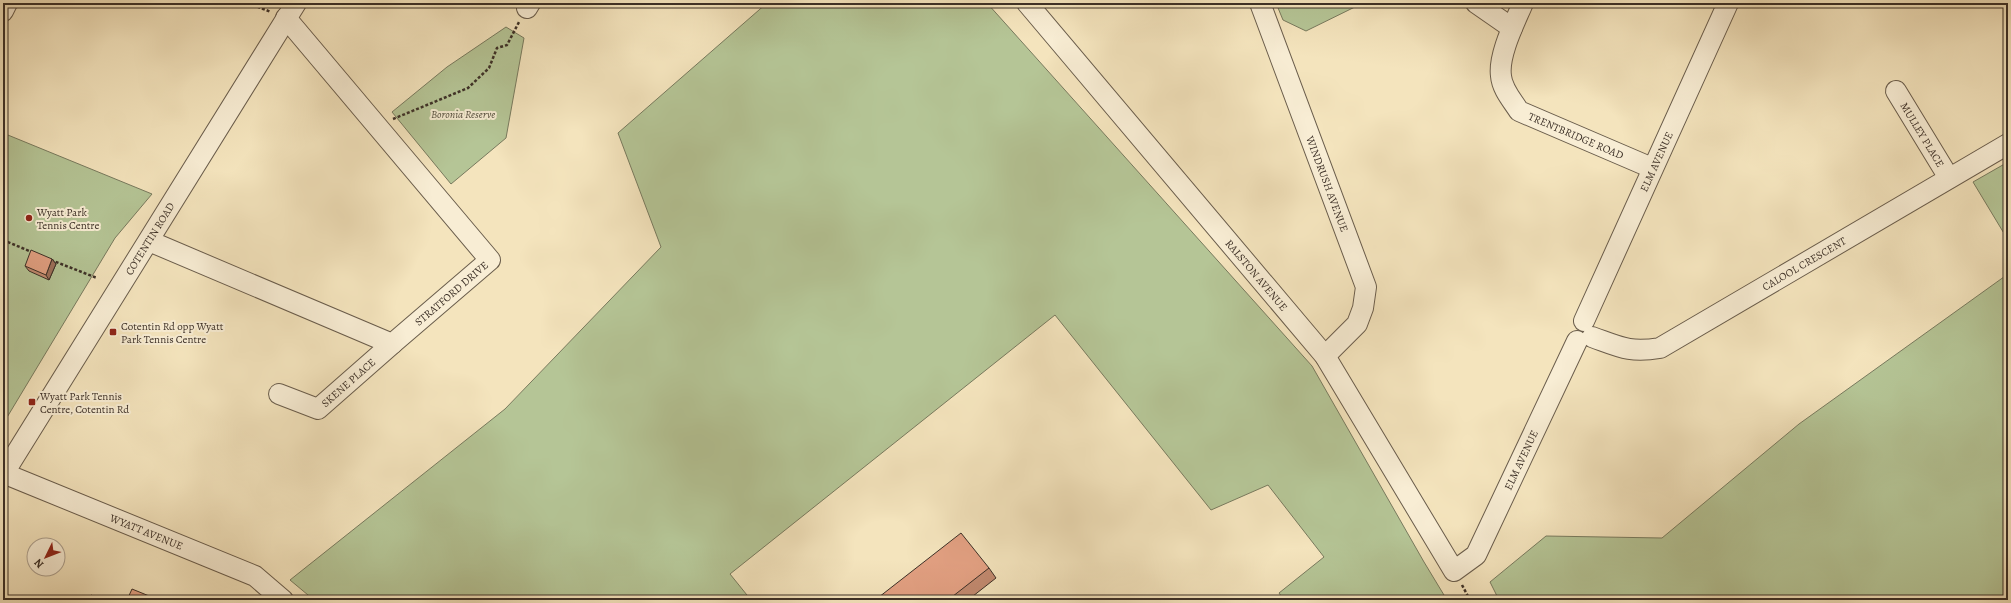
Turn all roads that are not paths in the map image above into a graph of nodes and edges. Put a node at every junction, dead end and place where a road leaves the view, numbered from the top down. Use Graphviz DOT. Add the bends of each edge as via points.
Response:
graph roads {
  1 [pos="7,3"];
  2 [pos="1028,3"];
  3 [pos="1260,3"];
  4 [pos="1476,3"];
  5 [pos="1524,3"];
  6 [pos="1728,3"];
  7 [pos="291,10"];
  8 [pos="3,11"];
  9 [pos="1512,28"];
  10 [pos="1896,91"];
  11 [pos="2008,144"];
  12 [pos="1652,168"];
  13 [pos="1949,178"];
  14 [pos="149,240"];
  15 [pos="1584,333"];
  16 [pos="392,344"];
  17 [pos="1325,356"];
  18 [pos="279,394"];
  19 [pos="4,473"];
  20 [pos="1454,571"];
  21 [pos="283,600"];
  1 -- 8 [label="street"];
  2 -- 17 [label="street, RALSTON AVENUE"];
  3 -- 17 [label="street, WINDRUSH AVENUE" via="1366,287 1363,308 1357,324"];
  4 -- 9 [label="street"];
  5 -- 9 [label="street, TRENTBRIDGE ROAD"];
  6 -- 12 [label="street, ELM AVENUE"];
  7 -- 14 [label="street, COTENTIN ROAD"];
  7 -- 16 [label="street, STRATFORD DRIVE" via="376,126 490,260"];
  9 -- 12 [label="street, TRENTBRIDGE ROAD" via="1504,50 1500,76 1506,93 1519,111"];
  10 -- 13 [label="street, MULLEY PLACE"];
  11 -- 13 [label="street, CALOOL CRESCENT"];
  12 -- 15 [label="street, ELM AVENUE"];
  13 -- 15 [label="street, CALOOL CRESCENT" via="1660,348 1628,350"];
  14 -- 16 [label="street"];
  14 -- 19 [label="street, COTENTIN ROAD"];
  15 -- 20 [label="street, ELM AVENUE" via="1476,554"];
  16 -- 18 [label="street, SKENE PLACE" via="318,409"];
  17 -- 20 [label="street, RALSTON AVENUE"];
  19 -- 21 [label="street, WYATT AVENUE" via="255,576"];
}
